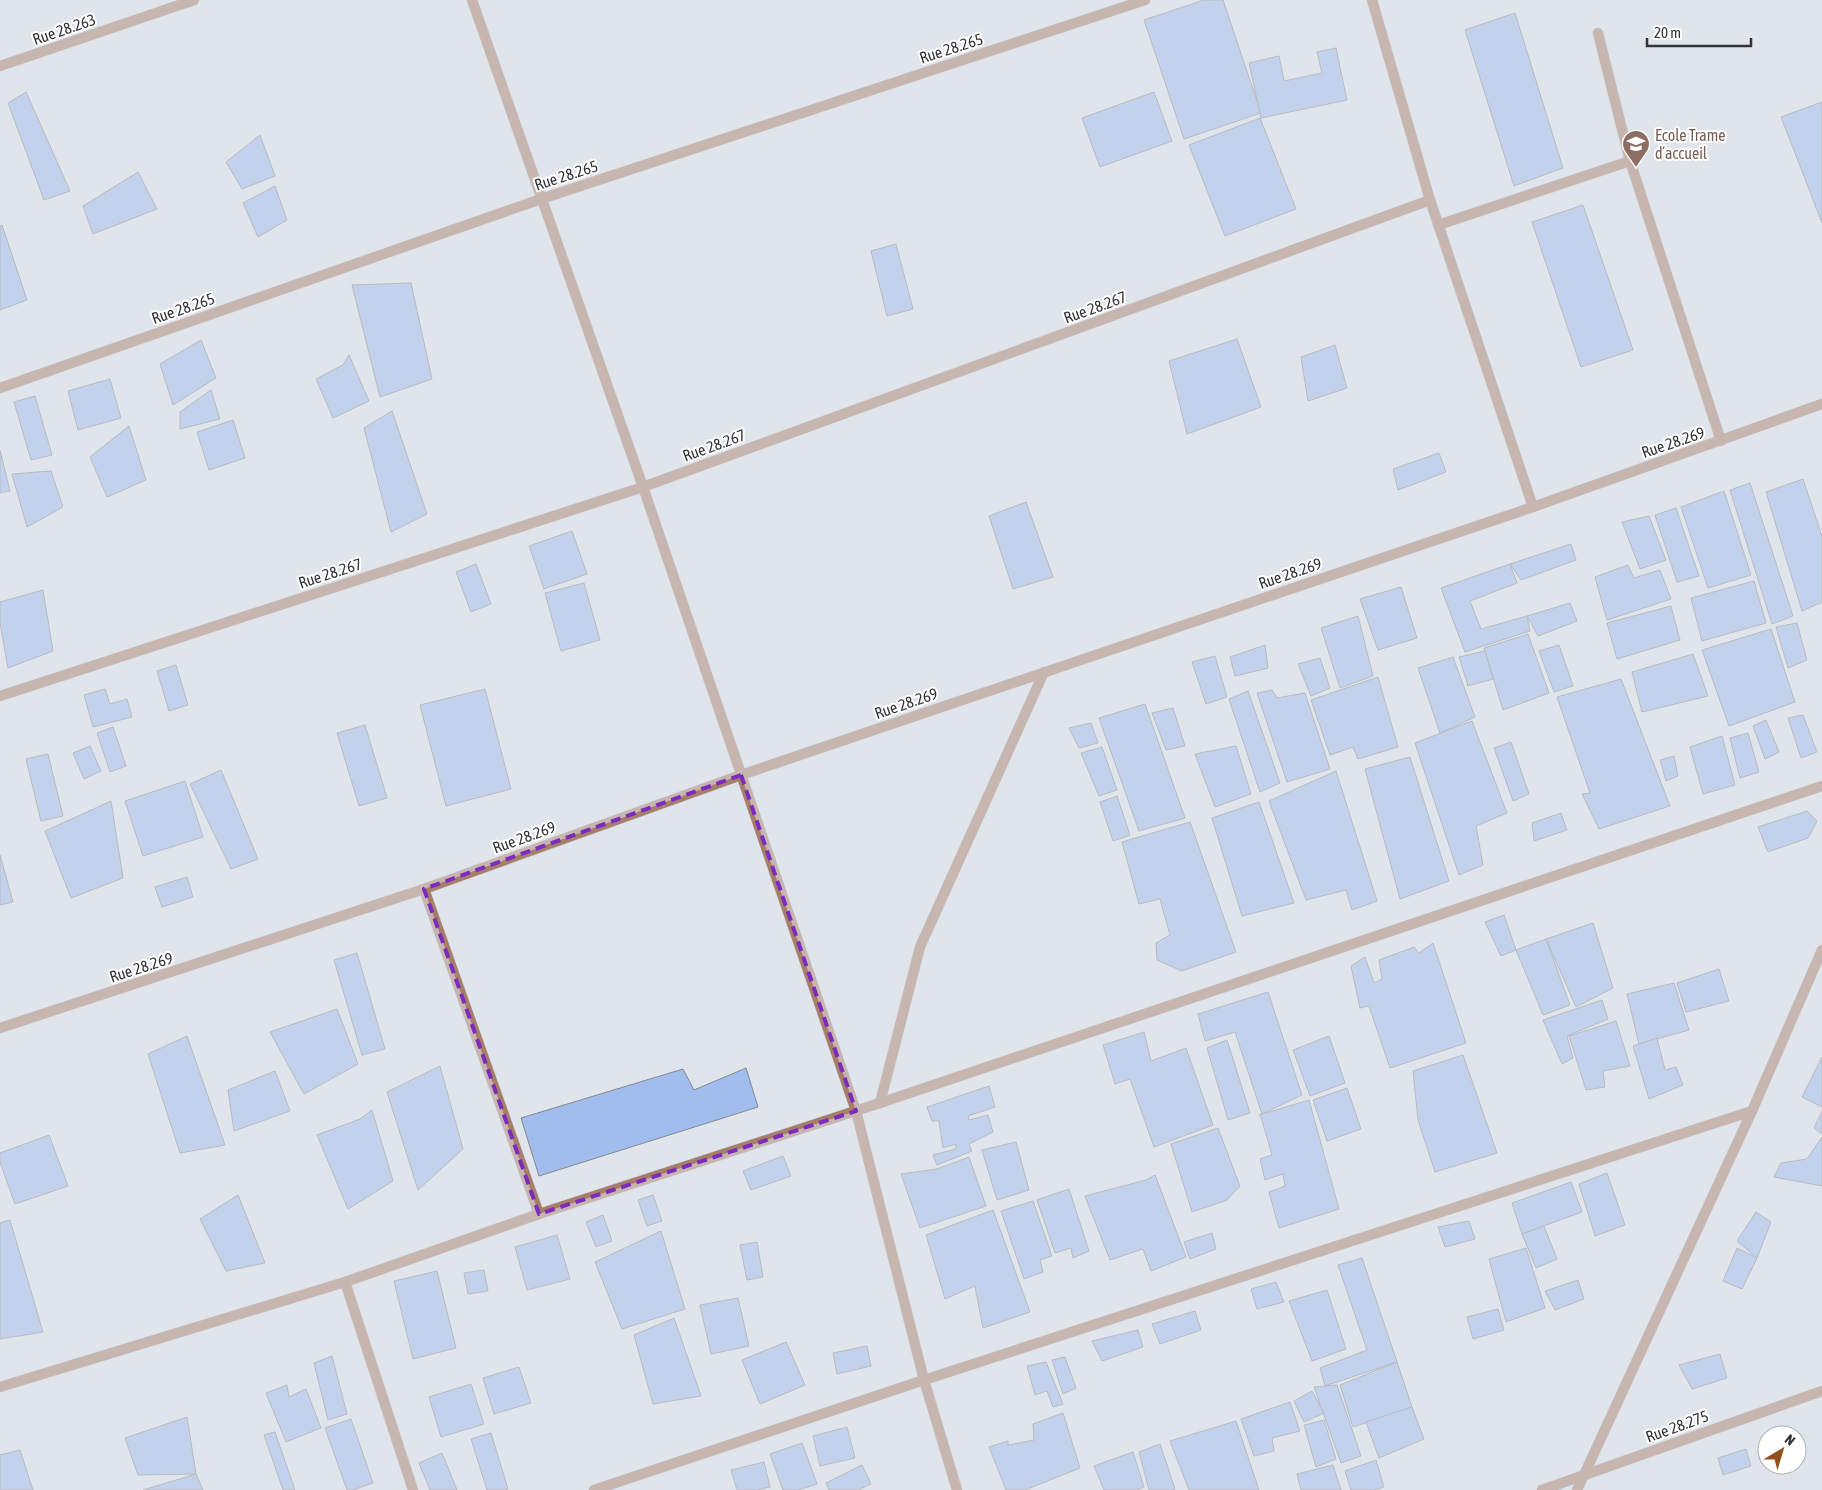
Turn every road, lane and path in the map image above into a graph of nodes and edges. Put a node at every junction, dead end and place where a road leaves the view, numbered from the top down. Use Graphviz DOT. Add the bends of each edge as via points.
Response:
graph roads {
  1 [pos="194,0"];
  2 [pos="472,0"];
  3 [pos="1145,0"];
  4 [pos="1372,0"];
  5 [pos="1598,33"];
  6 [pos="0,66"];
  7 [pos="1630,161"];
  8 [pos="541,199"];
  9 [pos="1430,200"];
  10 [pos="1438,225"];
  11 [pos="0,388"];
  12 [pos="1822,404"];
  13 [pos="1721,441"];
  14 [pos="643,487"];
  15 [pos="1533,507"];
  16 [pos="1044,672"];
  17 [pos="0,696"];
  18 [pos="741,775"];
  19 [pos="1822,786"];
  20 [pos="424,889"];
  21 [pos="1822,950"];
  22 [pos="0,1028"];
  23 [pos="880,1103"];
  24 [pos="856,1111"];
  25 [pos="1752,1111"];
  26 [pos="539,1214"];
  27 [pos="345,1282"];
  28 [pos="924,1380"];
  29 [pos="0,1387"];
  30 [pos="1822,1391"];
  31 [pos="1583,1476"];
  32 [pos="413,1490"];
  33 [pos="594,1490"];
  34 [pos="957,1490"];
  35 [pos="1542,1490"];
  36 [pos="1577,1490"];
  1 -- 6 [label="street, Rue 28.263"];
  2 -- 8 [label="street"];
  3 -- 8 [label="street, Rue 28.265"];
  4 -- 9 [label="street"];
  5 -- 7 [label="street"];
  7 -- 10 [label="street"];
  7 -- 13 [label="street"];
  8 -- 11 [label="street, Rue 28.265"];
  8 -- 14 [label="street"];
  9 -- 10 [label="street"];
  9 -- 14 [label="street, Rue 28.267"];
  10 -- 15 [label="street"];
  12 -- 13 [label="street, Rue 28.269"];
  13 -- 15 [label="street, Rue 28.269"];
  14 -- 17 [label="street, Rue 28.267"];
  14 -- 18 [label="street"];
  15 -- 16 [label="street, Rue 28.269"];
  16 -- 18 [label="street, Rue 28.269"];
  16 -- 23 [label="street" via="920,947"];
  18 -- 20 [label="street, Rue 28.269"];
  18 -- 24 [label="street"];
  19 -- 23 [label="street"];
  20 -- 22 [label="street, Rue 28.269"];
  20 -- 26 [label="street"];
  21 -- 25 [label="street"];
  23 -- 24 [label="street"];
  24 -- 26 [label="street"];
  24 -- 28 [label="street"];
  25 -- 28 [label="street"];
  25 -- 31 [label="street"];
  26 -- 27 [label="street"];
  27 -- 29 [label="street"];
  27 -- 32 [label="street"];
  28 -- 33 [label="street"];
  28 -- 34 [label="street"];
  30 -- 31 [label="street, Rue 28.275"];
  31 -- 35 [label="street, Rue 28.275"];
  31 -- 36 [label="street"];
}
